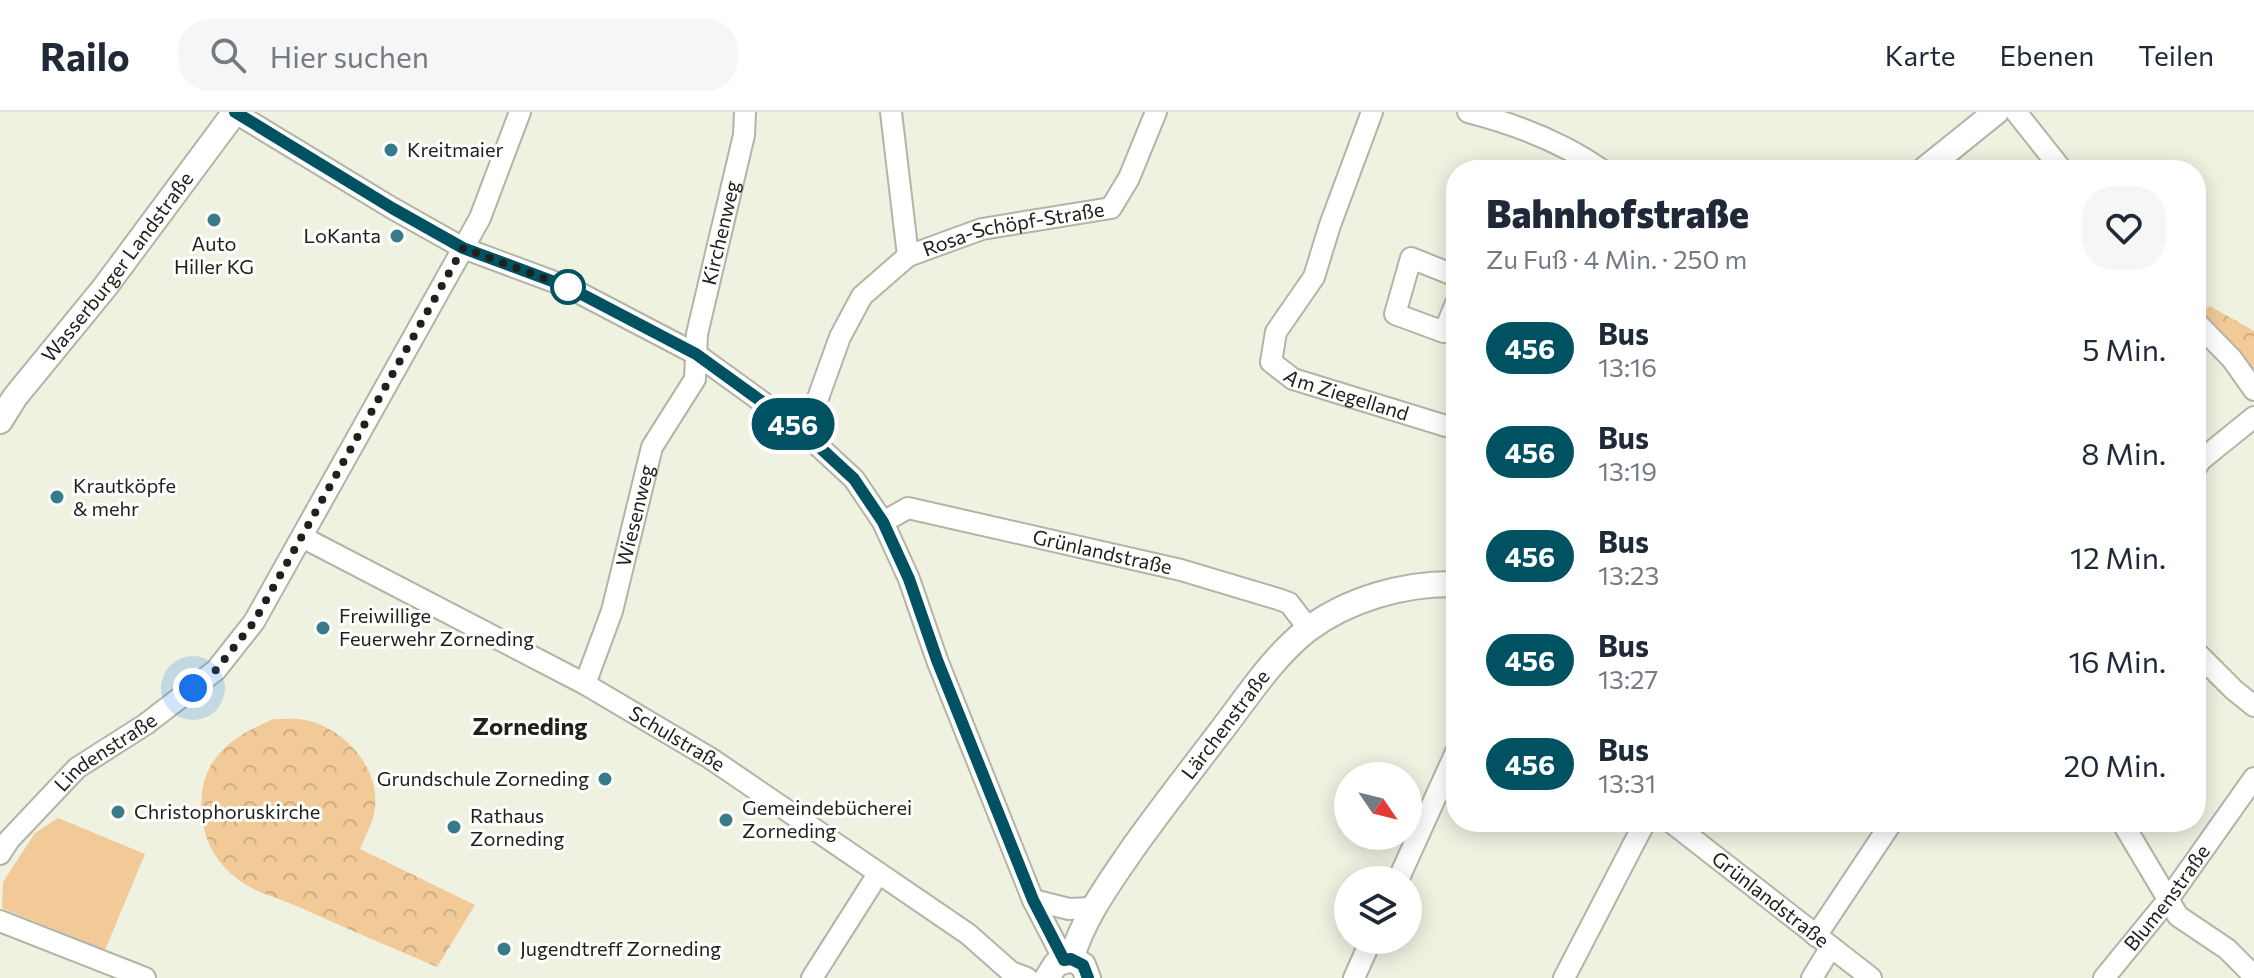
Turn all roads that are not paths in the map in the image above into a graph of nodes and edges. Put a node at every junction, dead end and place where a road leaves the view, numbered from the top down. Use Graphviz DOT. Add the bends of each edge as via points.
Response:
graph roads {
  1 [pos="234,112"];
  2 [pos="520,112"];
  3 [pos="745,112"];
  4 [pos="891,112"];
  5 [pos="1156,112"];
  6 [pos="1372,112"];
  7 [pos="1468,112"];
  8 [pos="1996,112"];
  9 [pos="2016,112"];
  10 [pos="1513,117"];
  11 [pos="1588,160"];
  12 [pos="1936,160"];
  13 [pos="2054,160"];
  14 [pos="463,248"];
  15 [pos="908,256"];
  16 [pos="1446,272"];
  17 [pos="1446,327"];
  18 [pos="2206,332"];
  19 [pos="696,354"];
  20 [pos="2254,390"];
  21 [pos="2254,417"];
  22 [pos="0,421"];
  23 [pos="1446,426"];
  24 [pos="801,430"];
  25 [pos="2206,456"];
  26 [pos="883,522"];
  27 [pos="302,537"];
  28 [pos="1446,585"];
  29 [pos="1309,629"];
  30 [pos="2206,662"];
  31 [pos="585,684"];
  32 [pos="2254,706"];
  33 [pos="1446,774"];
  34 [pos="2254,778"];
  35 [pos="1640,832"];
  36 [pos="1684,832"];
  37 [pos="1886,832"];
  38 [pos="2128,832"];
  39 [pos="0,854"];
  40 [pos="1404,866"];
  41 [pos="878,874"];
  42 [pos="1033,900"];
  43 [pos="2167,901"];
  44 [pos="1092,908"];
  45 [pos="0,921"];
  46 [pos="1824,941"];
  47 [pos="1365,954"];
  48 [pos="1061,966"];
  49 [pos="2254,976"];
  50 [pos="145,978"];
  51 [pos="812,978"];
  52 [pos="1027,978"];
  53 [pos="1088,978"];
  54 [pos="1354,978"];
  55 [pos="1564,978"];
  56 [pos="1812,978"];
  57 [pos="1871,978"];
  58 [pos="2104,978"];
  1 -- 14 [label="street"];
  1 -- 22 [label="street, Wasserburger Landstraße"];
  2 -- 14 [label="street, Lindenstraße" via="480,218"];
  3 -- 19 [label="street, Kirchenweg"];
  4 -- 15 [label="street, Rosa-Schöpf-Straße"];
  5 -- 15 [label="street, Rosa-Schöpf-Straße" via="1111,208 982,229"];
  6 -- 23 [label="street, Am Ziegelland" via="1314,277 1276,332 1271,362 1293,379"];
  7 -- 10 [label="street"];
  8 -- 12 [label="street"];
  9 -- 13 [label="street"];
  10 -- 11 [label="street"];
  14 -- 19 [label="street" via="568,287"];
  14 -- 27 [label="street, Lindenstraße"];
  15 -- 24 [label="street, Rosa-Schöpf-Straße" via="862,296"];
  16 -- 17 [label="street" via="1411,258 1395,314 1444,332"];
  18 -- 20 [label="street"];
  19 -- 24 [label="street"];
  19 -- 31 [label="street, Wiesenweg" via="695,379 652,447 612,611"];
  21 -- 25 [label="street"];
  24 -- 26 [label="street" via="854,479"];
  26 -- 29 [label="street, Grünlandstraße" via="908,508 1181,570 1289,603"];
  26 -- 42 [label="street"];
  27 -- 31 [label="street, Schulstraße"];
  27 -- 39 [label="street, Lindenstraße" via="254,622 216,670 77,768"];
  28 -- 29 [label="street, Lärchenstraße" via="1374,597"];
  29 -- 44 [label="street, Lärchenstraße" via="1266,671"];
  30 -- 32 [label="street"];
  31 -- 41 [label="street, Schulstraße" via="710,758"];
  33 -- 40 [label="street"];
  34 -- 43 [label="street, Blumenstraße"];
  35 -- 55 [label="street"];
  36 -- 46 [label="street, Grünlandstraße"];
  37 -- 46 [label="street"];
  38 -- 43 [label="street"];
  41 -- 51 [label="street"];
  41 -- 52 [label="street, Schulstraße" via="968,934 1011,972"];
  42 -- 44 [label="street" via="1069,909"];
  42 -- 48 [label="street"];
  43 -- 49 [label="street" via="2178,916 2227,949"];
  43 -- 58 [label="street, Blumenstraße"];
  44 -- 48 [label="street, Lärchenstraße"];
  45 -- 50 [label="street"];
  46 -- 56 [label="street"];
  46 -- 57 [label="street, Grünlandstraße"];
  47 -- 54 [label="street"];
  48 -- 53 [label="street" via="1083,965"];
}
